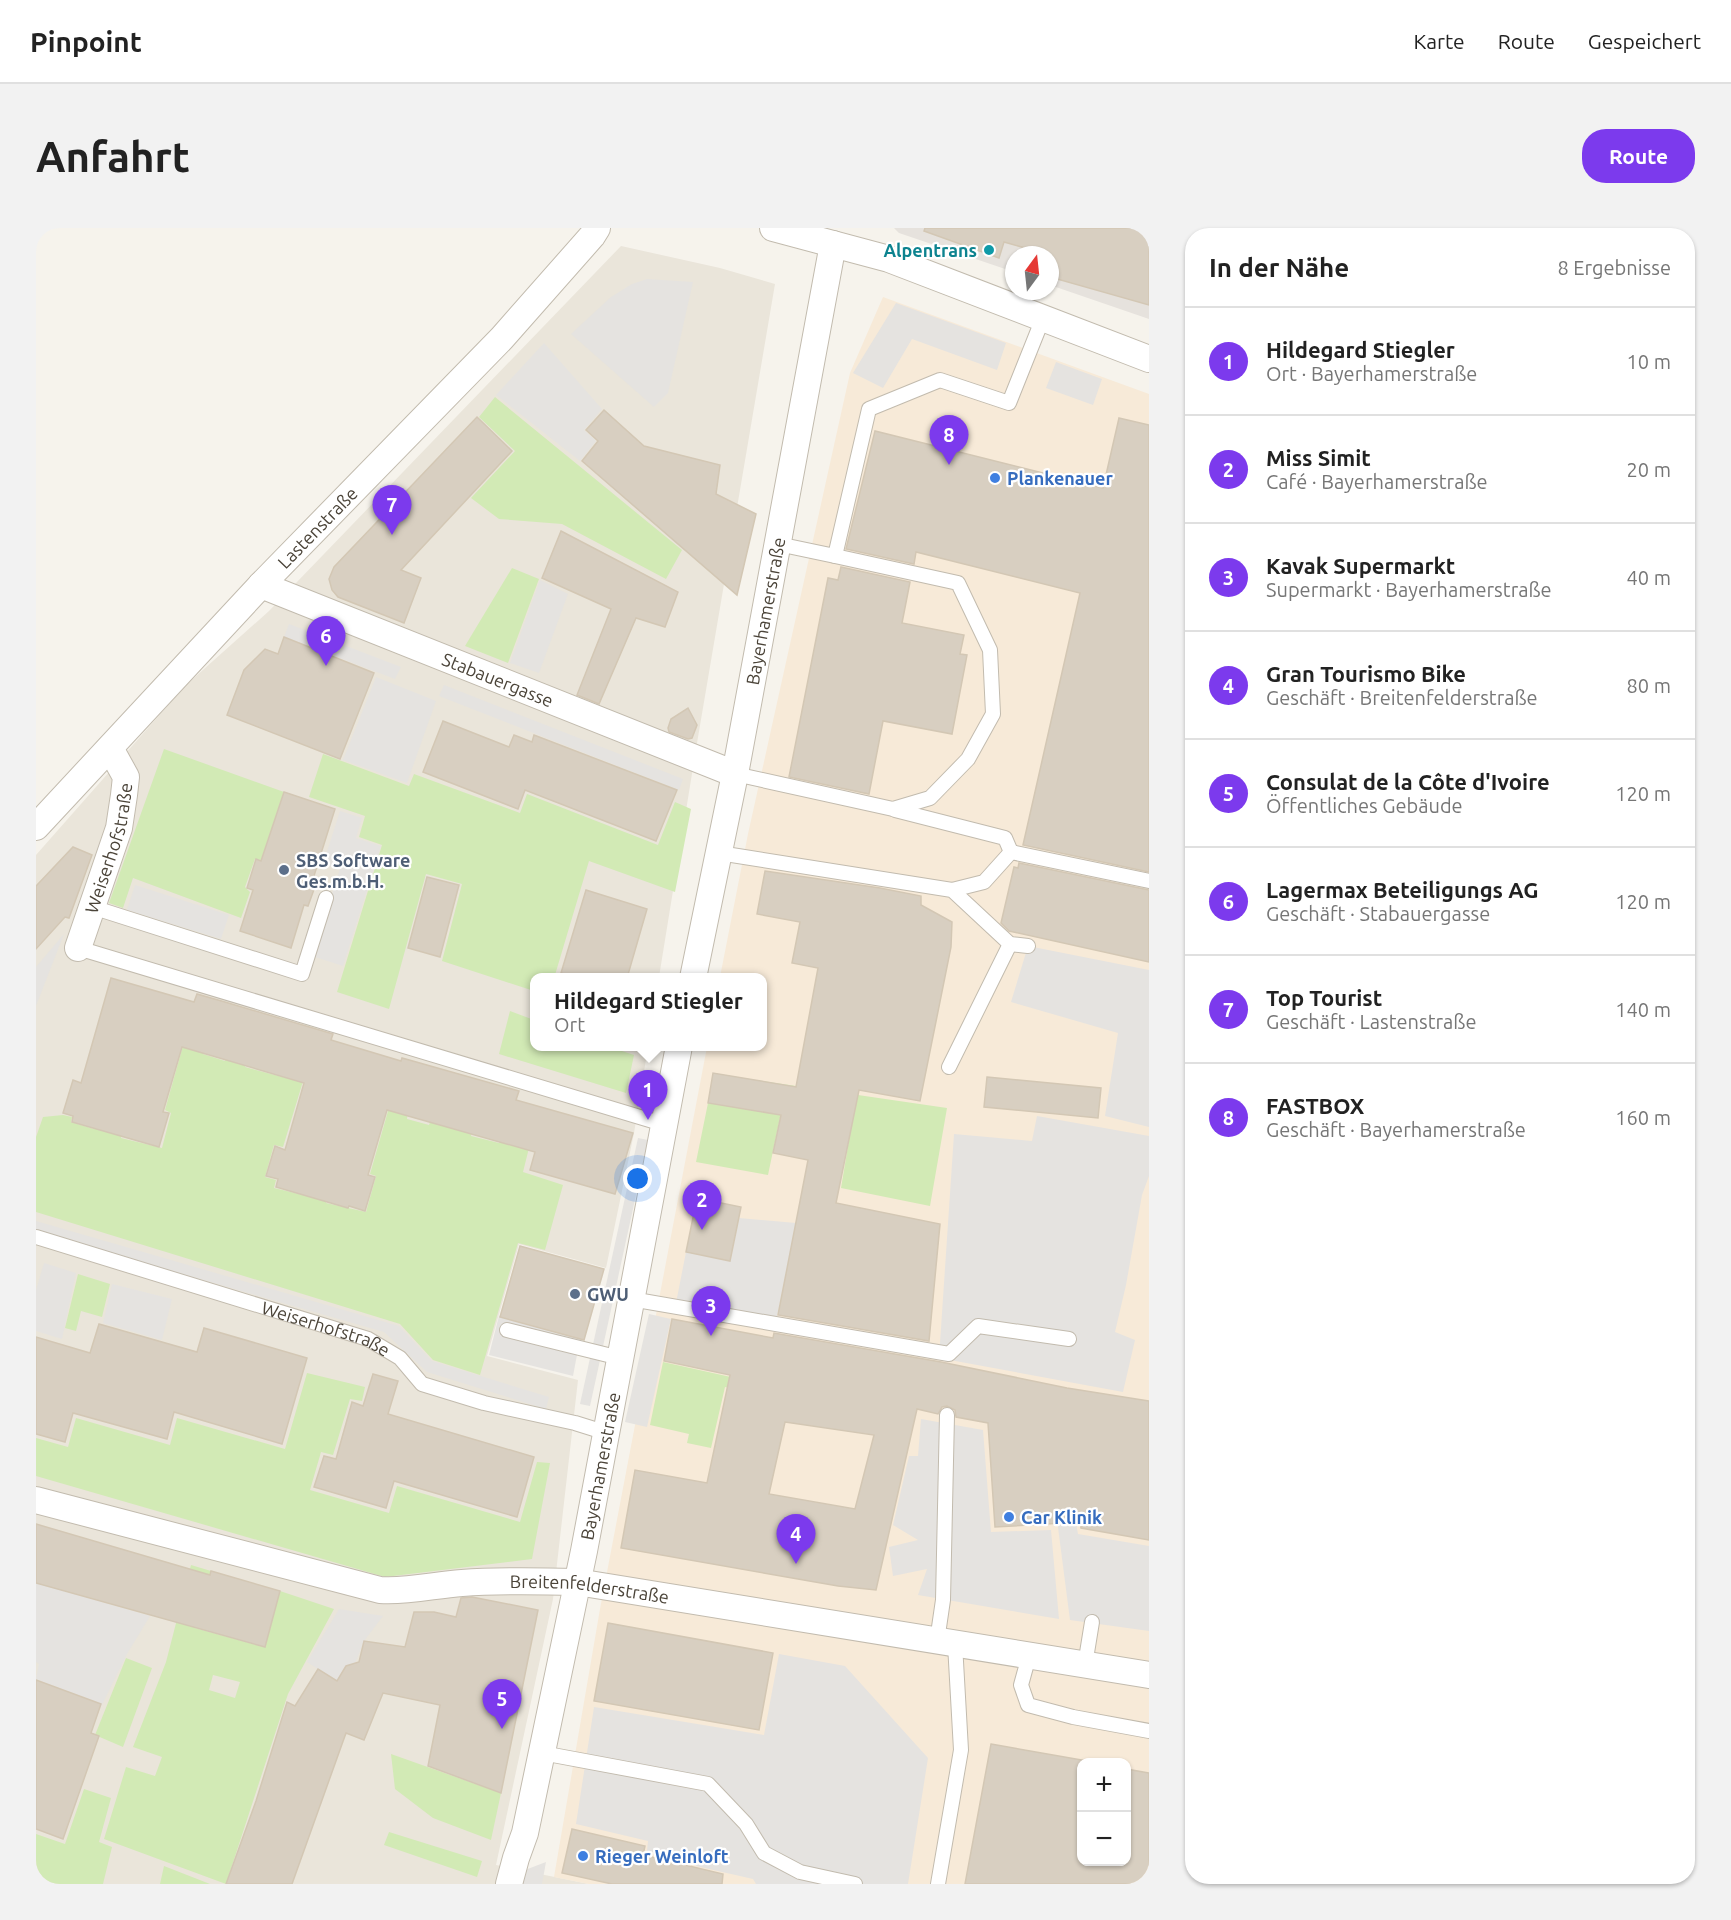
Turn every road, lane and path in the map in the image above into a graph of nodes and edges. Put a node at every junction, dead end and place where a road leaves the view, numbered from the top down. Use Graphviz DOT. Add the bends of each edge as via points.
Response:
graph roads {
  1 [pos="597,228"];
  2 [pos="772,228"];
  3 [pos="833,233"];
  4 [pos="1043,318"];
  5 [pos="1149,359"];
  6 [pos="778,544"];
  7 [pos="835,556"];
  8 [pos="261,585"];
  9 [pos="110,748"];
  10 [pos="735,774"];
  11 [pos="893,809"];
  12 [pos="36,827"];
  13 [pos="1011,852"];
  14 [pos="719,853"];
  15 [pos="1149,881"];
  16 [pos="952,890"];
  17 [pos="326,898"];
  18 [pos="92,907"];
  19 [pos="1010,944"];
  20 [pos="1028,946"];
  21 [pos="78,948"];
  22 [pos="694,973"];
  23 [pos="678,1051"];
  24 [pos="949,1067"];
  25 [pos="663,1124"];
  26 [pos="36,1237"];
  27 [pos="631,1299"];
  28 [pos="507,1330"];
  29 [pos="1069,1339"];
  30 [pos="620,1358"];
  31 [pos="947,1415"];
  32 [pos="607,1433"];
  33 [pos="36,1500"];
  34 [pos="577,1582"];
  35 [pos="1092,1622"];
  36 [pos="946,1642"];
  37 [pos="1029,1656"];
  38 [pos="1085,1665"];
  39 [pos="1149,1675"];
  40 [pos="1149,1731"];
  41 [pos="542,1753"];
  42 [pos="509,1884"];
  43 [pos="855,1884"];
  44 [pos="938,1884"];
  1 -- 8 [label="street, Lastenstraße" via="502,338"];
  2 -- 3 [label="street"];
  3 -- 4 [label="street" via="888,259"];
  3 -- 6 [label="street, Bayerhamerstraße"];
  4 -- 5 [label="street"];
  4 -- 7 [label="lane" via="1009,403 940,380 869,409"];
  6 -- 7 [label="lane"];
  6 -- 10 [label="street, Bayerhamerstraße"];
  7 -- 11 [label="lane" via="958,583 990,650 993,714 968,759 930,798"];
  8 -- 9 [label="street, Lastenstraße"];
  8 -- 10 [label="street, Stabauergasse"];
  9 -- 12 [label="street, Lastenstraße"];
  9 -- 18 [label="street, Weiserhofstraße" via="126,777 124,795 119,828"];
  10 -- 11 [label="lane"];
  10 -- 14 [label="street, Bayerhamerstraße"];
  11 -- 13 [label="lane" via="1005,838"];
  13 -- 15 [label="lane"];
  13 -- 16 [label="lane" via="984,882"];
  14 -- 16 [label="lane"];
  14 -- 22 [label="street, Bayerhamerstraße"];
  16 -- 19 [label="lane"];
  17 -- 18 [label="lane" via="302,974"];
  18 -- 21 [label="street, Weiserhofstraße"];
  19 -- 20 [label="lane"];
  19 -- 24 [label="lane"];
  21 -- 25 [label="lane"];
  23 -- 25 [label="street, Bayerhamerstraße"];
  25 -- 27 [label="street, Bayerhamerstraße"];
  26 -- 32 [label="lane, Weiserhofstraße" via="368,1339 400,1358 422,1384"];
  27 -- 29 [label="lane" via="948,1359 978,1326"];
  27 -- 30 [label="street, Bayerhamerstraße"];
  28 -- 30 [label="lane"];
  30 -- 32 [label="street, Bayerhamerstraße"];
  31 -- 36 [label="lane" via="943,1600"];
  32 -- 34 [label="street, Bayerhamerstraße"];
  33 -- 34 [label="street, Breitenfelderstraße" via="380,1590 396,1592 491,1581"];
  34 -- 36 [label="street, Breitenfelderstraße"];
  34 -- 41 [label="street, Bayerhamerstraße"];
  35 -- 38 [label="lane"];
  36 -- 37 [label="street, Breitenfelderstraße"];
  36 -- 44 [label="lane" via="961,1750"];
  37 -- 38 [label="street, Breitenfelderstraße"];
  37 -- 40 [label="lane" via="1022,1685 1028,1705"];
  38 -- 39 [label="street, Breitenfelderstraße"];
  41 -- 42 [label="street, Bayerhamerstraße" via="525,1833"];
  41 -- 43 [label="lane" via="708,1784 746,1824 764,1852 801,1872"];
}
